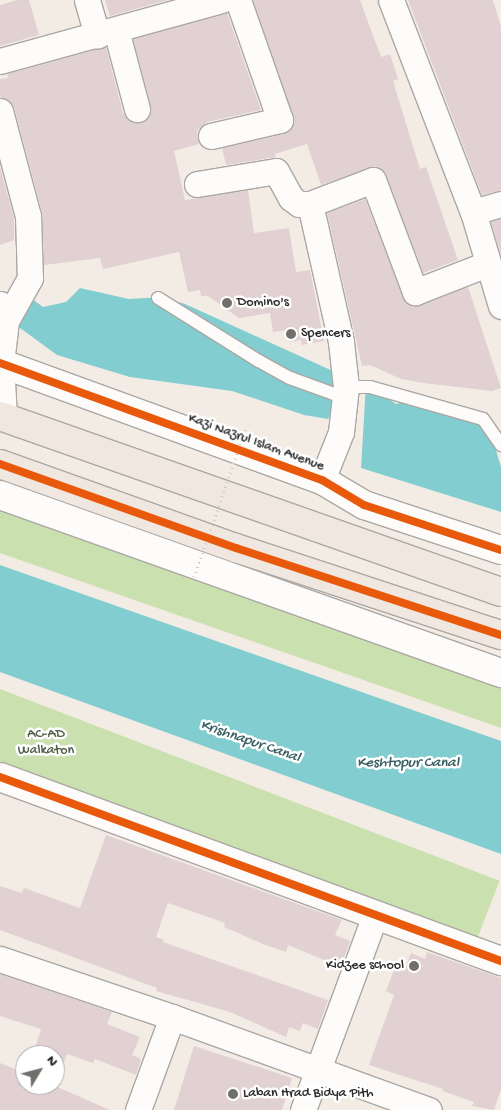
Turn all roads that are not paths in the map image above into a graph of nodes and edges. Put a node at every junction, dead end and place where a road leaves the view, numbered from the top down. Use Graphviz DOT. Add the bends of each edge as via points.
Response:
graph roads {
  1 [pos="88,0"];
  2 [pos="222,0"];
  3 [pos="238,0"];
  4 [pos="391,0"];
  5 [pos="107,33"];
  6 [pos="0,62"];
  7 [pos="137,109"];
  8 [pos="0,112"];
  9 [pos="211,136"];
  10 [pos="197,184"];
  11 [pos="310,204"];
  12 [pos="501,204"];
  13 [pos="473,212"];
  14 [pos="487,264"];
  15 [pos="158,298"];
  16 [pos="501,306"];
  17 [pos="3,313"];
  18 [pos="1,363"];
  19 [pos="346,393"];
  20 [pos="2,417"];
  21 [pos="501,445"];
  22 [pos="0,464"];
  23 [pos="322,480"];
  24 [pos="0,494"];
  25 [pos="501,550"];
  26 [pos="501,592"];
  27 [pos="501,635"];
  28 [pos="501,673"];
  29 [pos="0,777"];
  30 [pos="375,915"];
  31 [pos="0,959"];
  32 [pos="501,961"];
  33 [pos="172,1016"];
  34 [pos="318,1070"];
  35 [pos="138,1110"];
  36 [pos="303,1110"];
  37 [pos="429,1110"];
  1 -- 5 [label="street"];
  2 -- 5 [label="street"];
  3 -- 9 [label="street" via="280,120"];
  4 -- 13 [label="street"];
  5 -- 6 [label="street"];
  5 -- 7 [label="street"];
  8 -- 17 [label="street" via="28,216 30,278"];
  10 -- 11 [label="street" via="276,171 291,198 299,204"];
  11 -- 14 [label="street" via="373,180 415,292"];
  11 -- 19 [label="street" via="341,342"];
  12 -- 13 [label="street"];
  13 -- 14 [label="street"];
  14 -- 16 [label="street"];
  15 -- 19 [label="lane" via="290,378"];
  17 -- 18 [label="street"];
  18 -- 20 [label="street"];
  18 -- 23 [label="street, Kazi Nazrul Islam Avenue"];
  19 -- 21 [label="lane" via="370,387 483,419"];
  19 -- 23 [label="street" via="341,432"];
  20 -- 26 [label="main road"];
  22 -- 27 [label="main road" via="236,548"];
  23 -- 25 [label="street, Kazi Nazrul Islam Avenue" via="364,505"];
  24 -- 28 [label="street"];
  29 -- 30 [label="street"];
  30 -- 32 [label="street"];
  30 -- 34 [label="street"];
  31 -- 33 [label="street"];
  33 -- 34 [label="street"];
  33 -- 35 [label="street"];
  34 -- 36 [label="street"];
  34 -- 37 [label="street"];
}
